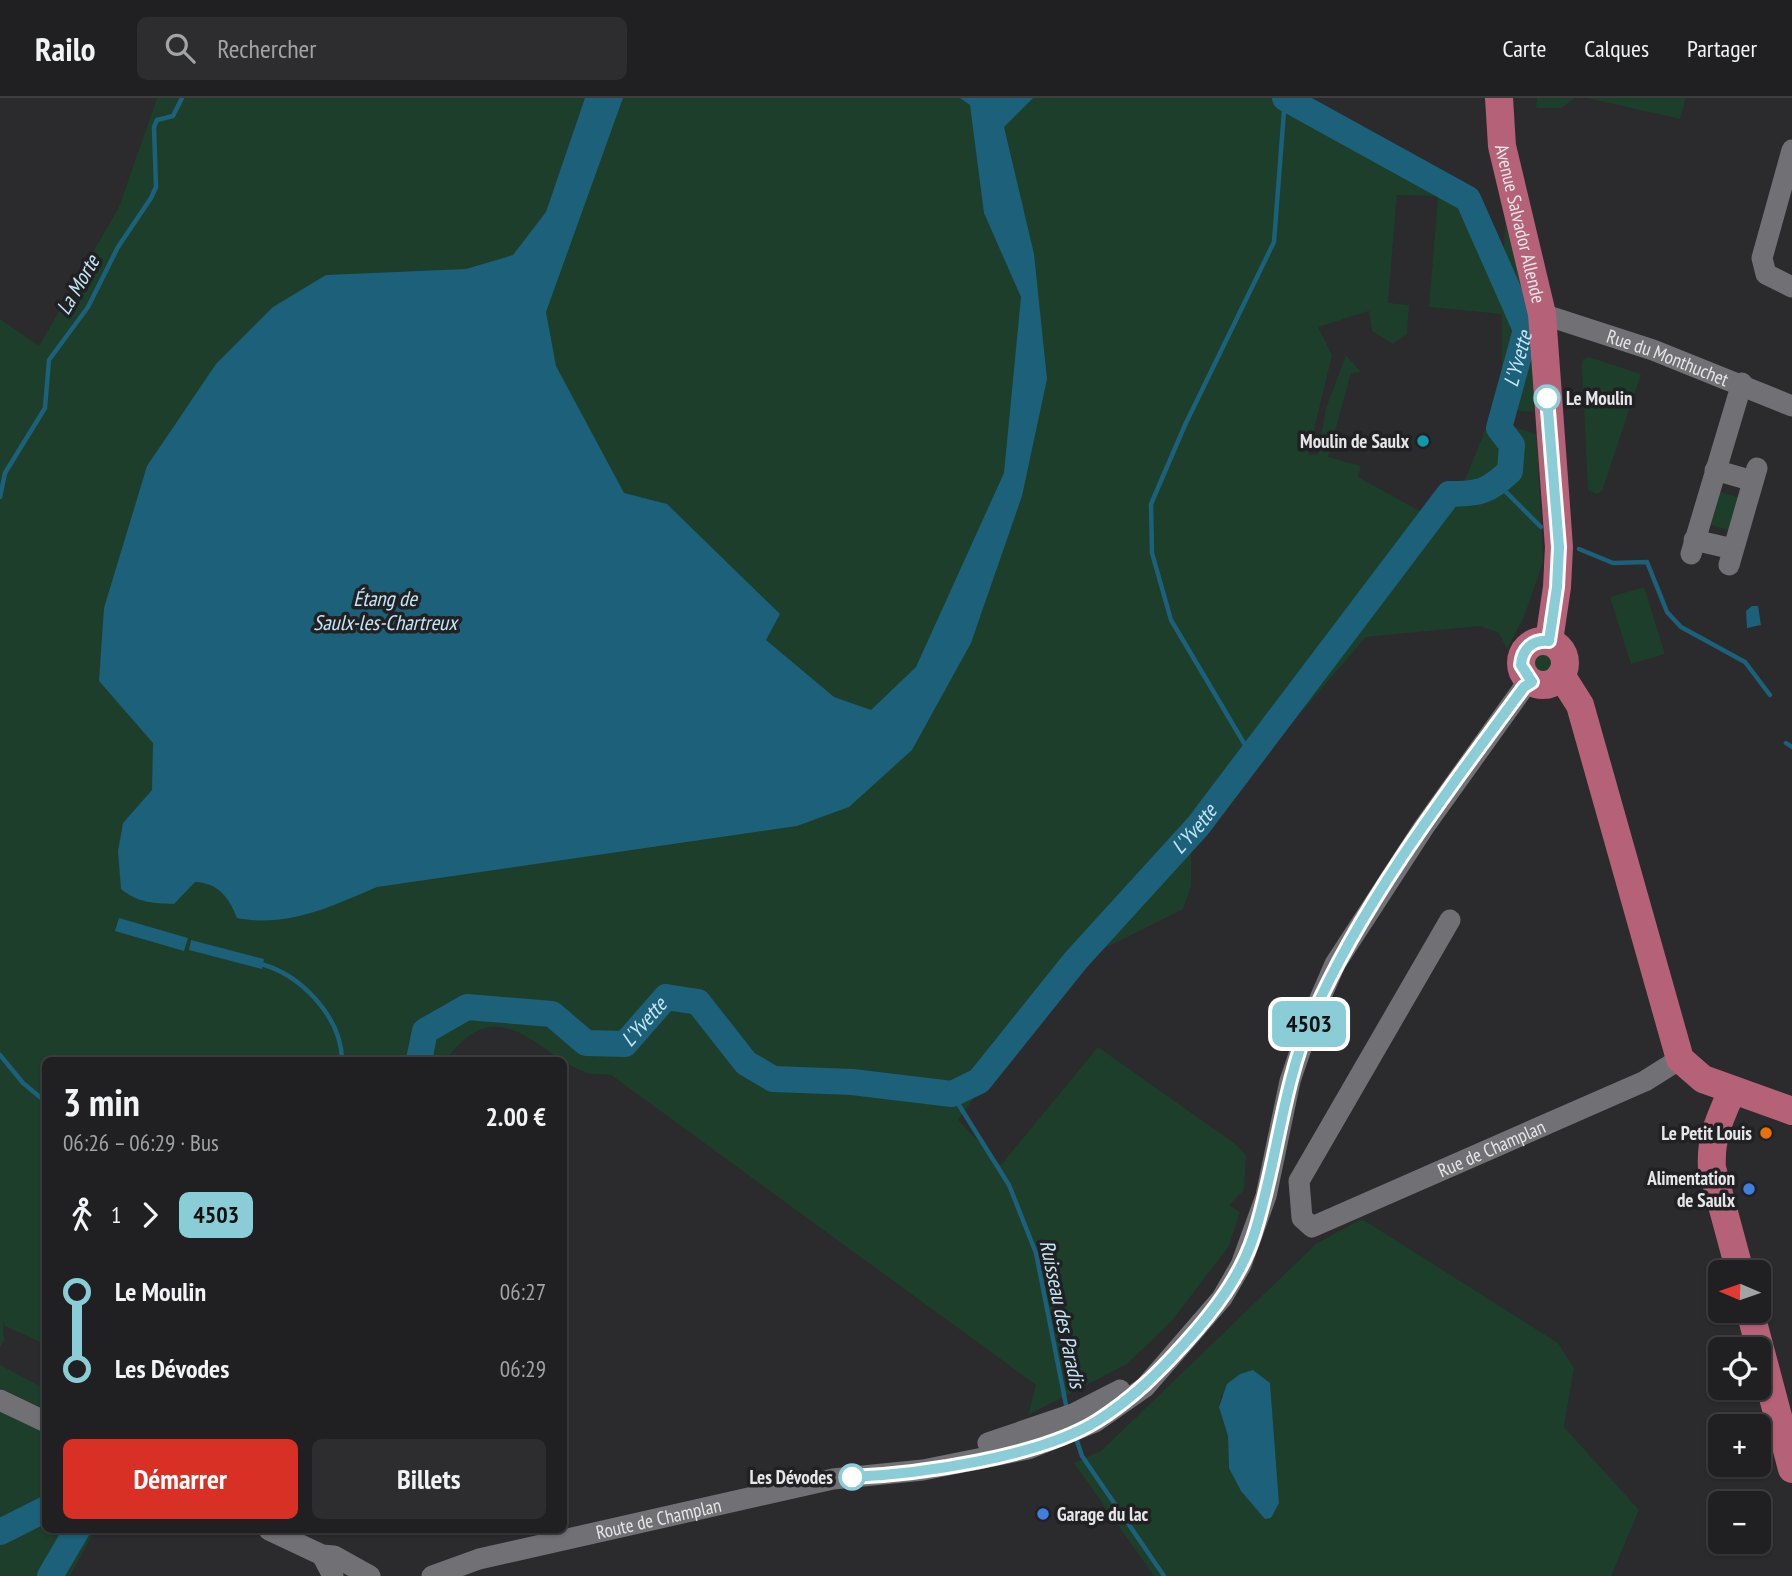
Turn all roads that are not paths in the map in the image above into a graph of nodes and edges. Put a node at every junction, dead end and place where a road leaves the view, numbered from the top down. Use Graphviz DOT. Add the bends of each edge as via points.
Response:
graph roads {
  1 [pos="1499,98"];
  2 [pos="1792,150"];
  3 [pos="1792,287"];
  4 [pos="1542,314"];
  5 [pos="1742,383"];
  6 [pos="1792,405"];
  7 [pos="1714,470"];
  8 [pos="1549,641"];
  9 [pos="1562,675"];
  10 [pos="1532,682"];
  11 [pos="1450,920"];
  12 [pos="1680,1059"];
  13 [pos="1732,1091"];
  14 [pos="1792,1111"];
  15 [pos="1737,1260"];
  16 [pos="1753,1323"];
  17 [pos="0,1400"];
  18 [pos="42,1420"];
  19 [pos="1792,1469"];
  20 [pos="275,1533"];
  21 [pos="322,1555"];
  22 [pos="333,1576"];
  23 [pos="370,1576"];
  24 [pos="432,1576"];
  1 -- 4 [label="main road, Avenue Salvador Allende" via="1502,146"];
  2 -- 3 [label="street" via="1762,258 1766,274"];
  4 -- 5 [label="street, Rue du Monthuchet"];
  4 -- 8 [label="main road, Avenue Salvador Allende" via="1559,547"];
  5 -- 6 [label="street, Rue du Monthuchet"];
  5 -- 7 [label="street"];
  7 -- 7 [label="street" via="1755,474 1731,557 1693,547"];
  8 -- 9 [label="main road" via="1564,655"];
  8 -- 10 [label="main road" via="1529,646 1521,658 1523,672"];
  9 -- 10 [label="main road" via="1552,683"];
  9 -- 12 [label="main road" via="1580,705"];
  10 -- 24 [label="street, Route de Champlan" via="1424,827 1335,964 1290,1081 1253,1238 1222,1298 1195,1332 1149,1371 1028,1449 897,1473 833,1479 479,1559"];
  11 -- 12 [label="street, Rue de Champlan" via="1299,1181 1302,1218 1312,1227 1645,1081"];
  12 -- 13 [label="main road" via="1703,1079"];
  13 -- 14 [label="main road"];
  13 -- 15 [label="main road" via="1712,1135 1711,1154"];
  16 -- 19 [label="main road"];
  17 -- 18 [label="street"];
  20 -- 21 [label="street"];
  21 -- 22 [label="street"];
  21 -- 23 [label="street" via="334,1556"];
}
